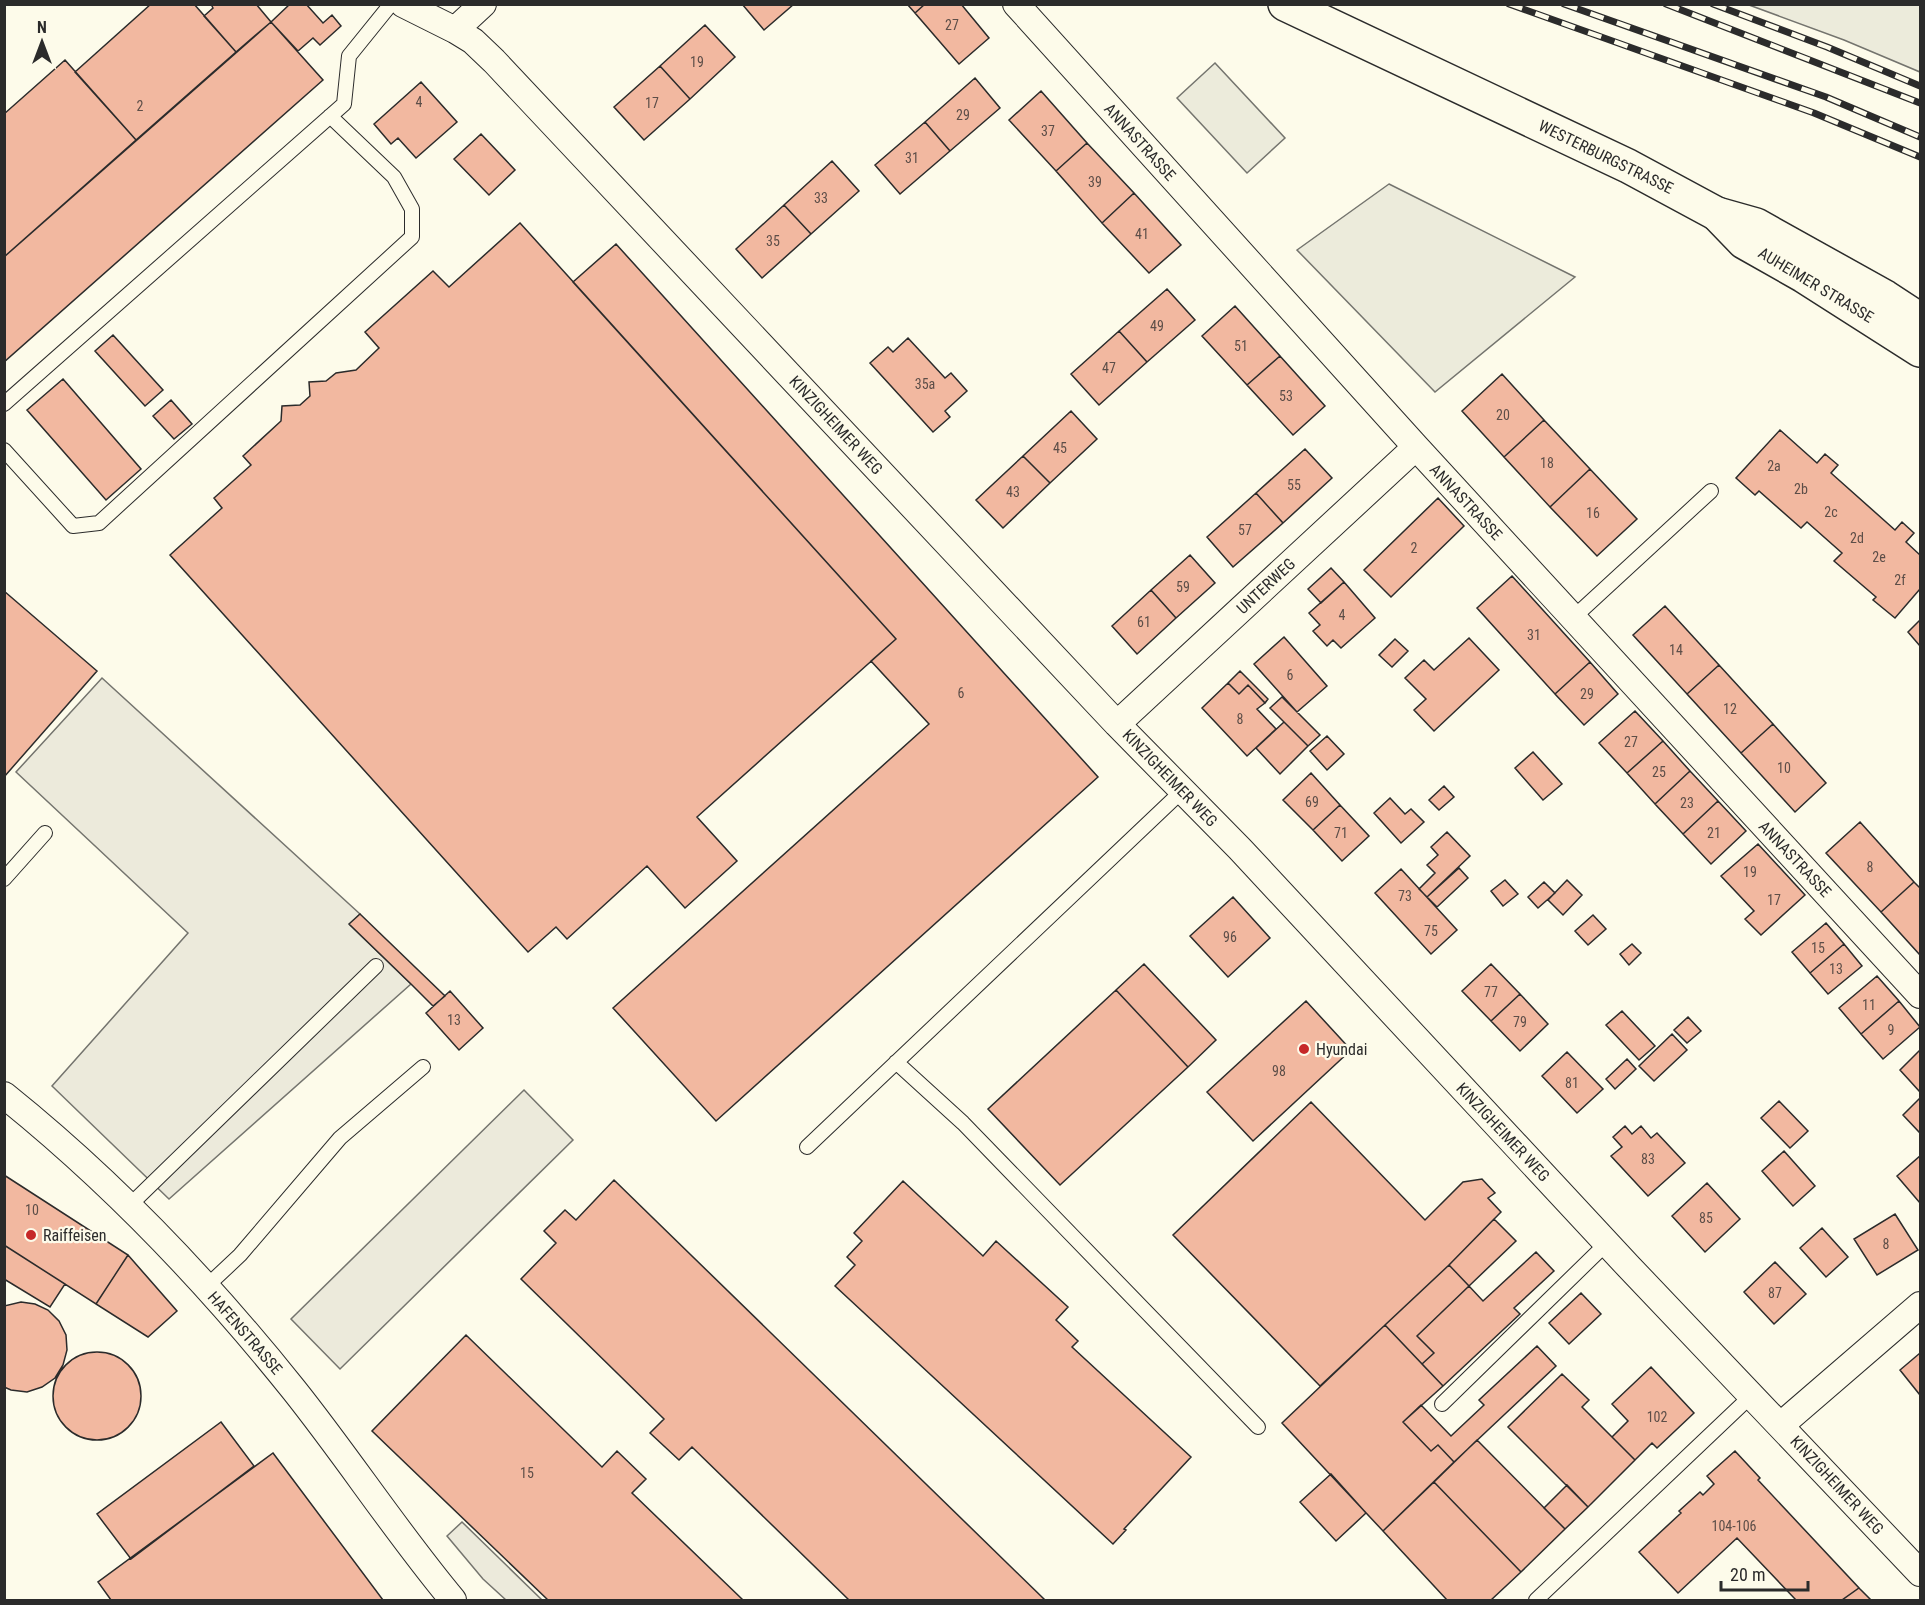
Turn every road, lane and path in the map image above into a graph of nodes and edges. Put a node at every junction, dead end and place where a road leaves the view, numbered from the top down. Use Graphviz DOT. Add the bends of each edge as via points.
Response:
graph roads {
  1 [pos="391,4"];
  2 [pos="403,4"];
  3 [pos="483,4"];
  4 [pos="1016,4"];
  5 [pos="1285,4"];
  6 [pos="455,30"];
  7 [pos="330,117"];
  8 [pos="1717,214"];
  9 [pos="1920,320"];
  10 [pos="1920,350"];
  11 [pos="4,404"];
  12 [pos="1416,447"];
  13 [pos="4,450"];
  14 [pos="1711,491"];
  15 [pos="1573,618"];
  16 [pos="1117,724"];
  17 [pos="1182,791"];
  18 [pos="45,833"];
  19 [pos="4,879"];
  20 [pos="376,966"];
  21 [pos="1920,995"];
  22 [pos="896,1062"];
  23 [pos="423,1067"];
  24 [pos="4,1095"];
  25 [pos="807,1147"];
  26 [pos="128,1207"];
  27 [pos="1607,1243"];
  28 [pos="206,1287"];
  29 [pos="1920,1305"];
  30 [pos="1752,1395"];
  31 [pos="1442,1404"];
  32 [pos="1781,1425"];
  33 [pos="1258,1427"];
  34 [pos="1920,1573"];
  35 [pos="453,1600"];
  36 [pos="1536,1600"];
  1 -- 7 [label="lane" via="349,56 344,104"];
  2 -- 6 [label="street, KINZIGHEIMER WEG"];
  3 -- 6 [label="street"];
  4 -- 12 [label="street, ANNASTRASSE"];
  5 -- 8 [label="main road, WESTERBURGSTRASSE" via="1628,166"];
  6 -- 16 [label="street, KINZIGHEIMER WEG" via="473,41 502,70"];
  7 -- 11 [label="lane"];
  7 -- 13 [label="lane" via="394,177 412,209 412,237 99,523 73,526"];
  8 -- 9 [label="main road, WESTERBURGSTRASSE" via="1756,225"];
  8 -- 10 [label="main road, AUHEIMER STRASSE" via="1744,242"];
  12 -- 15 [label="street, ANNASTRASSE"];
  12 -- 16 [label="street, UNTERWEG"];
  14 -- 15 [label="lane"];
  15 -- 21 [label="street, ANNASTRASSE"];
  16 -- 17 [label="street, KINZIGHEIMER WEG"];
  17 -- 22 [label="lane"];
  17 -- 27 [label="street, KINZIGHEIMER WEG"];
  18 -- 19 [label="lane"];
  20 -- 26 [label="lane"];
  22 -- 25 [label="lane"];
  22 -- 33 [label="lane" via="963,1123"];
  23 -- 28 [label="lane" via="340,1138 240,1255"];
  24 -- 26 [label="street, HAFENSTRASSE"];
  26 -- 28 [label="street, HAFENSTRASSE"];
  27 -- 30 [label="street, KINZIGHEIMER WEG"];
  27 -- 31 [label="lane"];
  28 -- 35 [label="street, HAFENSTRASSE" via="295,1391"];
  29 -- 32 [label="street"];
  30 -- 32 [label="street, KINZIGHEIMER WEG"];
  30 -- 36 [label="lane"];
  32 -- 34 [label="street, KINZIGHEIMER WEG"];
}
